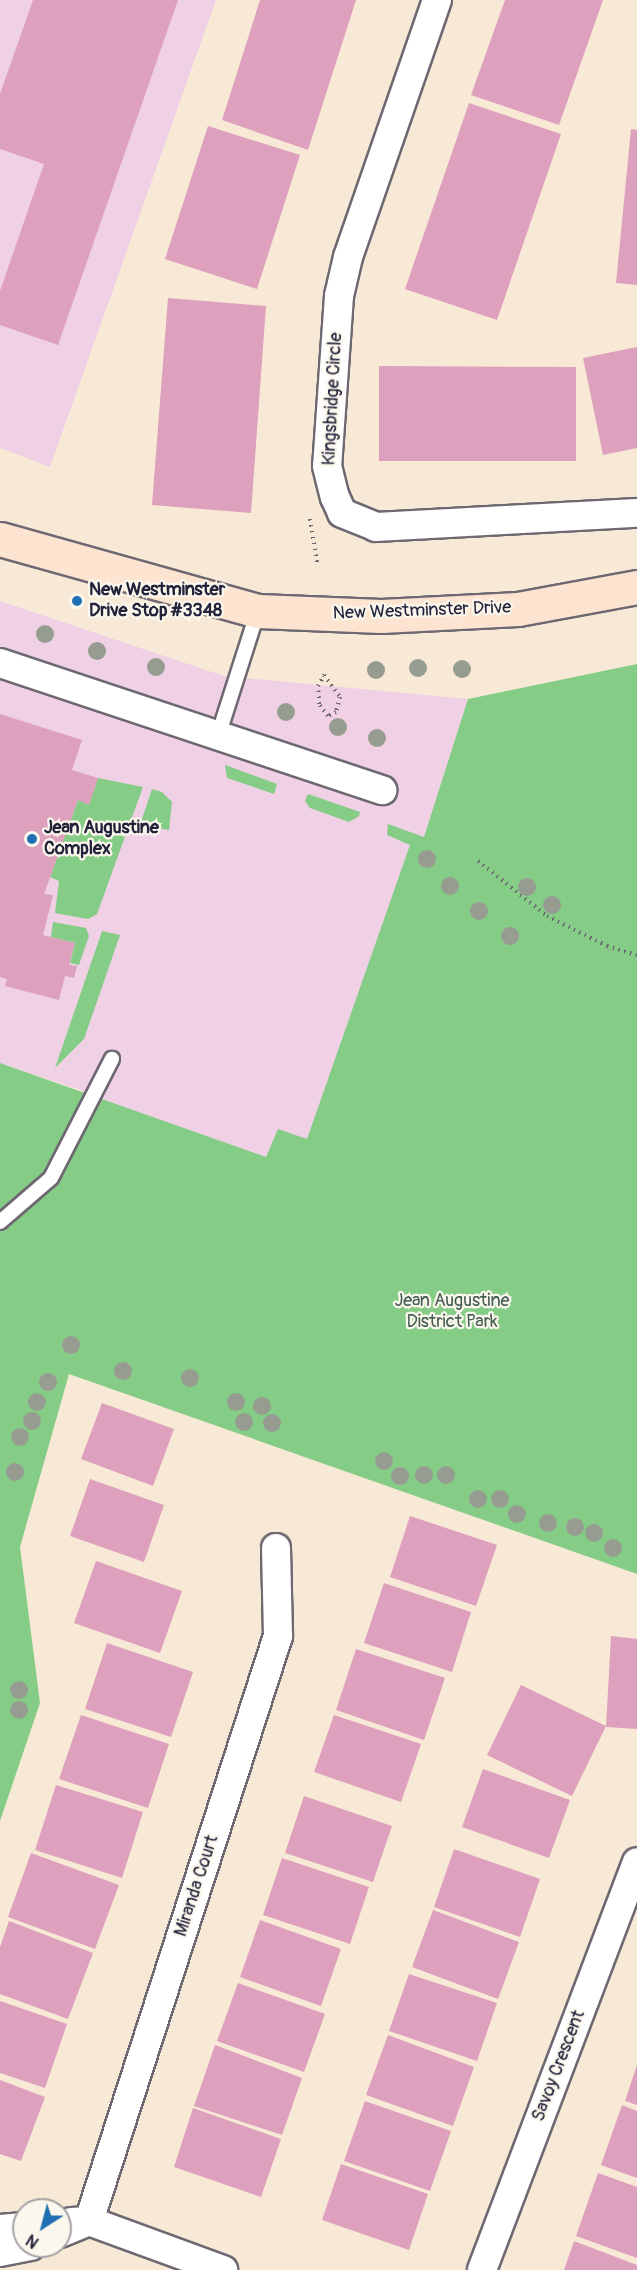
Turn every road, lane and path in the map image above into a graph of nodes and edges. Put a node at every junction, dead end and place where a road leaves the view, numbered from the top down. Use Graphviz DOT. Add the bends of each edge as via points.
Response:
graph roads {
  1 [pos="437,0"];
  2 [pos="637,513"];
  3 [pos="315,515"];
  4 [pos="0,538"];
  5 [pos="317,562"];
  6 [pos="637,587"];
  7 [pos="258,611"];
  8 [pos="0,663"];
  9 [pos="328,716"];
  10 [pos="218,736"];
  11 [pos="382,790"];
  12 [pos="478,861"];
  13 [pos="637,955"];
  14 [pos="112,1059"];
  15 [pos="0,1222"];
  16 [pos="276,1548"];
  17 [pos="637,1863"];
  18 [pos="88,2221"];
  19 [pos="72,2222"];
  20 [pos="72,2228"];
  21 [pos="223,2270"];
  22 [pos="483,2270"];
  1 -- 2 [label="street, Kingsbridge Circle" via="348,256 339,296 327,466 335,497 342,513 376,527"];
  3 -- 5 [label="path" via="309,520"];
  4 -- 7 [label="street, New Westminster Drive"];
  6 -- 7 [label="street, New Westminster Drive" via="518,609 381,616"];
  7 -- 10 [label="lane"];
  8 -- 10 [label="street"];
  9 -- 9 [label="path" via="336,712 340,697 324,675 318,686 319,704"];
  10 -- 11 [label="street"];
  12 -- 13 [label="path" via="548,916 607,946"];
  14 -- 15 [label="lane" via="51,1178"];
  16 -- 18 [label="street, Miranda Court" via="278,1636"];
  17 -- 22 [label="street, Savoy Crescent"];
  18 -- 19 [label="street"];
  18 -- 20 [label="street"];
  18 -- 21 [label="street"];
}
